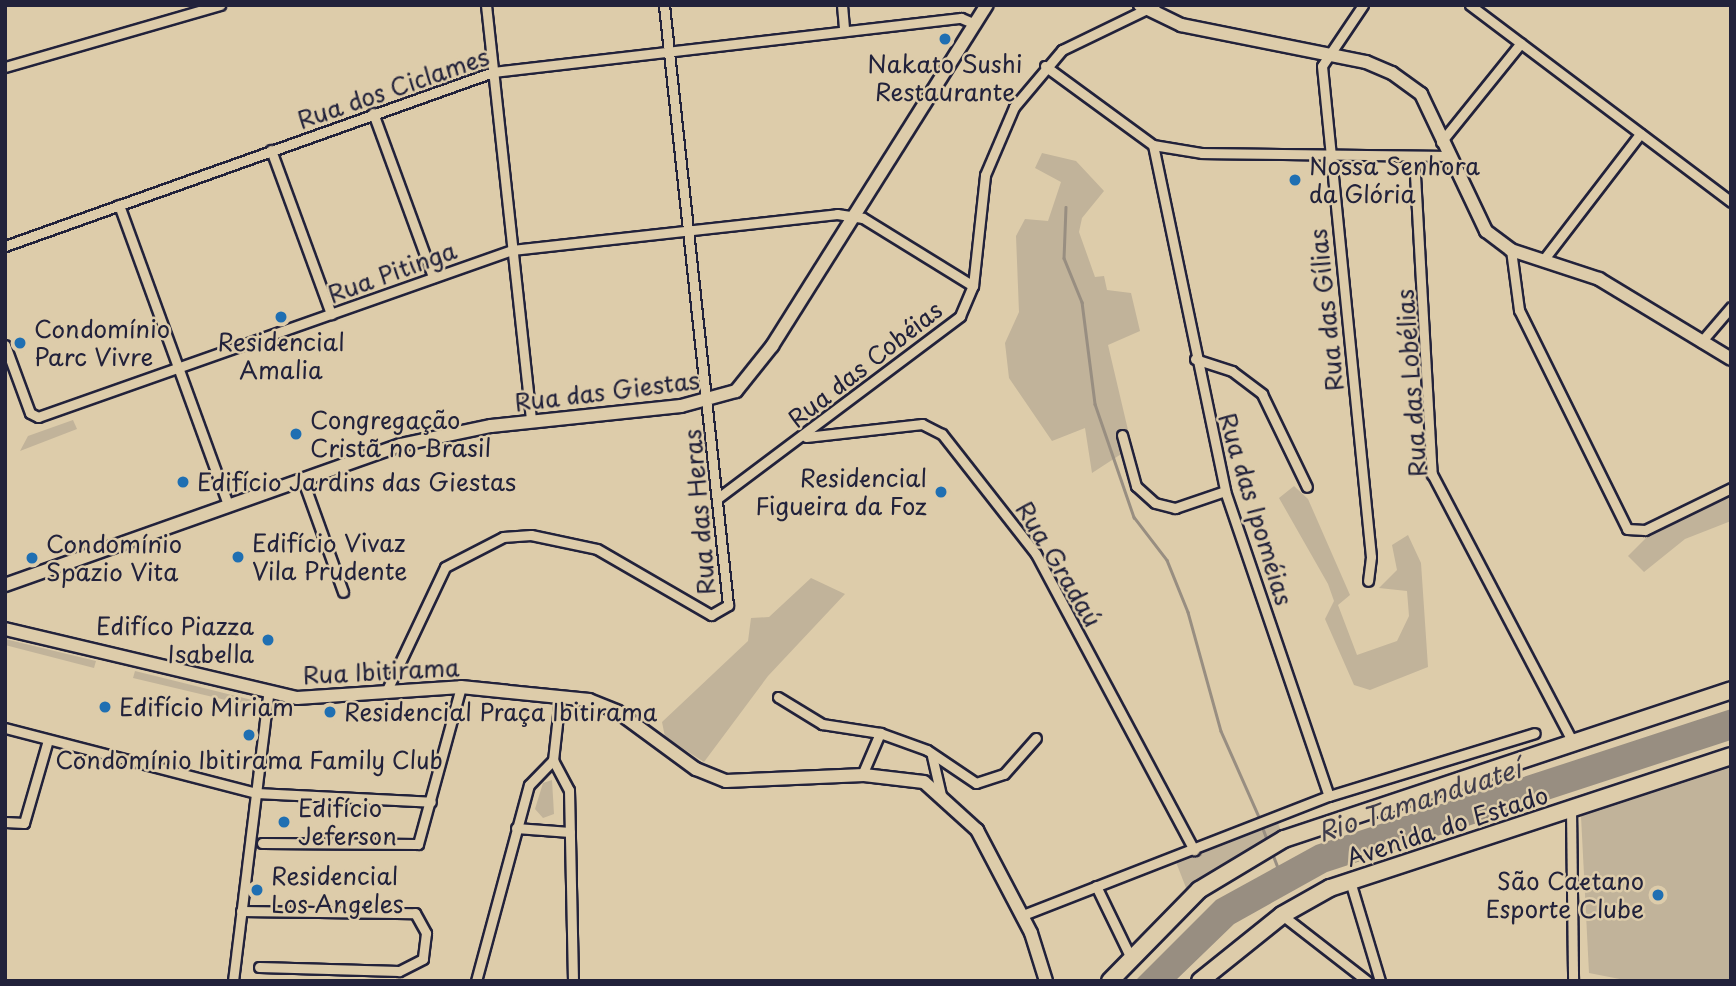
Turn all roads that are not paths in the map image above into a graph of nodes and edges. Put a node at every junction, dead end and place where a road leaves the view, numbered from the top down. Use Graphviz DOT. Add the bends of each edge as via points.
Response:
graph roads {
  1 [pos="220,5"];
  2 [pos="486,5"];
  3 [pos="664,5"];
  4 [pos="842,5"];
  5 [pos="987,5"];
  6 [pos="1363,5"];
  7 [pos="1470,5"];
  8 [pos="1147,6"];
  9 [pos="203,7"];
  10 [pos="975,24"];
  11 [pos="844,30"];
  12 [pos="1521,43"];
  13 [pos="669,49"];
  14 [pos="1324,55"];
  15 [pos="1045,65"];
  16 [pos="5,67"];
  17 [pos="493,72"];
  18 [pos="373,113"];
  19 [pos="1640,134"];
  20 [pos="1441,142"];
  21 [pos="1153,145"];
  22 [pos="271,150"];
  23 [pos="1447,156"];
  24 [pos="1329,157"];
  25 [pos="1414,157"];
  26 [pos="1731,202"];
  27 [pos="119,205"];
  28 [pos="854,216"];
  29 [pos="689,230"];
  30 [pos="5,246"];
  31 [pos="512,250"];
  32 [pos="1511,250"];
  33 [pos="1544,259"];
  34 [pos="433,277"];
  35 [pos="973,286"];
  36 [pos="1731,307"];
  37 [pos="331,314"];
  38 [pos="1701,342"];
  39 [pos="5,345"];
  40 [pos="1195,359"];
  41 [pos="1731,359"];
  42 [pos="8,363"];
  43 [pos="179,370"];
  44 [pos="708,401"];
  45 [pos="531,421"];
  46 [pos="1122,435"];
  47 [pos="804,437"];
  48 [pos="302,478"];
  49 [pos="1307,487"];
  50 [pos="1731,488"];
  51 [pos="1225,491"];
  52 [pos="718,498"];
  53 [pos="228,505"];
  54 [pos="1368,580"];
  55 [pos="5,585"];
  56 [pos="343,592"];
  57 [pos="5,629"];
  58 [pos="461,687"];
  59 [pos="1731,690"];
  60 [pos="386,692"];
  61 [pos="268,694"];
  62 [pos="560,697"];
  63 [pos="778,697"];
  64 [pos="5,728"];
  65 [pos="880,733"];
  66 [pos="1535,733"];
  67 [pos="1036,738"];
  68 [pos="48,740"];
  69 [pos="1572,741"];
  70 [pos="926,750"];
  71 [pos="1731,756"];
  72 [pos="553,760"];
  73 [pos="862,775"];
  74 [pos="256,793"];
  75 [pos="941,794"];
  76 [pos="1329,796"];
  77 [pos="431,802"];
  78 [pos="1571,809"];
  79 [pos="5,822"];
  80 [pos="516,828"];
  81 [pos="570,832"];
  82 [pos="262,843"];
  83 [pos="1194,850"];
  84 [pos="1350,881"];
  85 [pos="1096,886"];
  86 [pos="240,911"];
  87 [pos="1023,915"];
  88 [pos="1282,915"];
  89 [pos="1131,958"];
  90 [pos="259,967"];
  91 [pos="1205,976"];
  92 [pos="1379,980"];
  93 [pos="1577,980"];
  94 [pos="233,981"];
  95 [pos="476,981"];
  96 [pos="573,981"];
  97 [pos="1046,981"];
  98 [pos="1110,981"];
  99 [pos="1223,981"];
  100 [pos="1367,981"];
  1 -- 9 [label="street"];
  2 -- 17 [label="street"];
  3 -- 13 [label="street, Rua das Heras"];
  4 -- 11 [label="street"];
  5 -- 10 [label="main road, Rua das Giestas"];
  6 -- 14 [label="street"];
  7 -- 12 [label="street"];
  8 -- 14 [label="main road" via="1194,28"];
  8 -- 15 [label="street, Rua das Cobéias" via="1084,37"];
  9 -- 16 [label="street"];
  10 -- 11 [label="street, Rua dos Ciclames" via="961,18"];
  10 -- 28 [label="main road, Rua das Giestas"];
  11 -- 13 [label="street, Rua dos Ciclames"];
  12 -- 19 [label="street"];
  12 -- 20 [label="street"];
  13 -- 17 [label="street, Rua dos Ciclames"];
  13 -- 29 [label="street, Rua das Heras"];
  14 -- 20 [label="main road" via="1366,62 1410,84 1421,94"];
  14 -- 24 [label="street, Rua das Gílias"];
  15 -- 21 [label="street"];
  15 -- 35 [label="street, Rua das Cobéias" via="1014,107 985,175"];
  17 -- 18 [label="street, Rua dos Ciclames"];
  17 -- 31 [label="street"];
  18 -- 22 [label="street, Rua dos Ciclames"];
  18 -- 34 [label="street"];
  19 -- 26 [label="street"];
  19 -- 33 [label="street"];
  20 -- 23 [label="main road"];
  21 -- 24 [label="street"];
  21 -- 40 [label="street, Rua das Ipoméias"];
  22 -- 27 [label="street, Rua dos Ciclames"];
  22 -- 37 [label="street"];
  23 -- 25 [label="street"];
  23 -- 32 [label="main road" via="1473,215"];
  24 -- 25 [label="street"];
  24 -- 54 [label="street, Rua das Gílias" via="1371,557"];
  25 -- 69 [label="street, Rua das Lobélias" via="1432,474"];
  27 -- 30 [label="street, Rua dos Ciclames"];
  27 -- 43 [label="street"];
  28 -- 29 [label="street, Rua Pitinga"];
  28 -- 35 [label="street"];
  28 -- 44 [label="main road, Rua das Giestas" via="758,366 736,391"];
  29 -- 31 [label="street, Rua Pitinga"];
  29 -- 44 [label="street, Rua das Heras"];
  31 -- 34 [label="street, Rua Pitinga"];
  31 -- 45 [label="street"];
  32 -- 33 [label="main road"];
  32 -- 50 [label="street" via="1519,310 1627,529 1645,530"];
  33 -- 38 [label="main road" via="1599,279"];
  34 -- 37 [label="street, Rua Pitinga"];
  35 -- 47 [label="street, Rua das Cobéias" via="960,316"];
  36 -- 38 [label="street"];
  37 -- 43 [label="street, Rua Pitinga"];
  38 -- 41 [label="main road"];
  39 -- 42 [label="street, Rua Pitinga"];
  40 -- 49 [label="street" via="1232,371 1262,394"];
  40 -- 51 [label="street, Rua das Ipoméias"];
  42 -- 43 [label="street, Rua Pitinga" via="30,413 38,417"];
  43 -- 53 [label="street"];
  44 -- 45 [label="main road, Rua das Giestas"];
  44 -- 52 [label="street, Rua das Heras"];
  45 -- 48 [label="main road, Rua das Giestas" via="400,445"];
  46 -- 51 [label="street" via="1136,486 1155,503 1175,508"];
  47 -- 52 [label="street, Rua das Cobéias"];
  47 -- 83 [label="street, Rua Gradaú" via="922,424 942,434 1036,554"];
  48 -- 53 [label="main road, Rua das Giestas"];
  48 -- 56 [label="street"];
  51 -- 76 [label="street, Rua das Ipoméias"];
  52 -- 60 [label="street, Rua das Heras" via="729,595 723,613 711,615 612,554 531,535 503,537 445,567"];
  53 -- 55 [label="main road, Rua das Giestas"];
  57 -- 61 [label="main road, Rua Ibitirama"];
  58 -- 60 [label="main road, Rua Ibitirama"];
  58 -- 62 [label="main road, Rua Ibitirama"];
  58 -- 77 [label="street"];
  59 -- 69 [label="highway"];
  60 -- 61 [label="main road, Rua Ibitirama" via="320,698"];
  61 -- 74 [label="street"];
  62 -- 72 [label="street"];
  62 -- 73 [label="main road, Rua Ibitirama" via="607,706 677,758 726,781"];
  63 -- 65 [label="street" via="822,724"];
  64 -- 68 [label="street"];
  65 -- 70 [label="street"];
  65 -- 73 [label="street"];
  66 -- 76 [label="street"];
  67 -- 70 [label="street" via="1004,774 983,784"];
  68 -- 74 [label="street"];
  68 -- 79 [label="street" via="22,826"];
  69 -- 89 [label="highway" via="1284,839 1199,890"];
  70 -- 75 [label="street" via="939,770"];
  71 -- 78 [label="highway, Avenida do Estado"];
  72 -- 80 [label="street" via="532,779"];
  72 -- 81 [label="street" via="569,790"];
  73 -- 75 [label="main road, Rua Ibitirama" via="924,782"];
  74 -- 77 [label="street"];
  74 -- 86 [label="street"];
  75 -- 87 [label="main road, Rua Ibitirama" via="977,830"];
  76 -- 83 [label="street"];
  77 -- 82 [label="street" via="421,841 413,846"];
  78 -- 84 [label="highway, Avenida do Estado"];
  78 -- 93 [label="street"];
  80 -- 81 [label="street"];
  80 -- 95 [label="street"];
  81 -- 96 [label="street"];
  83 -- 85 [label="street"];
  84 -- 88 [label="highway, Avenida do Estado"];
  84 -- 92 [label="street"];
  85 -- 87 [label="street"];
  85 -- 89 [label="street"];
  86 -- 90 [label="street" via="415,913 428,949 410,968"];
  86 -- 94 [label="street"];
  87 -- 97 [label="main road, Rua Ibitirama"];
  88 -- 91 [label="highway, Avenida do Estado"];
  88 -- 100 [label="street"];
  89 -- 98 [label="highway"];
  91 -- 99 [label="street"];
}
